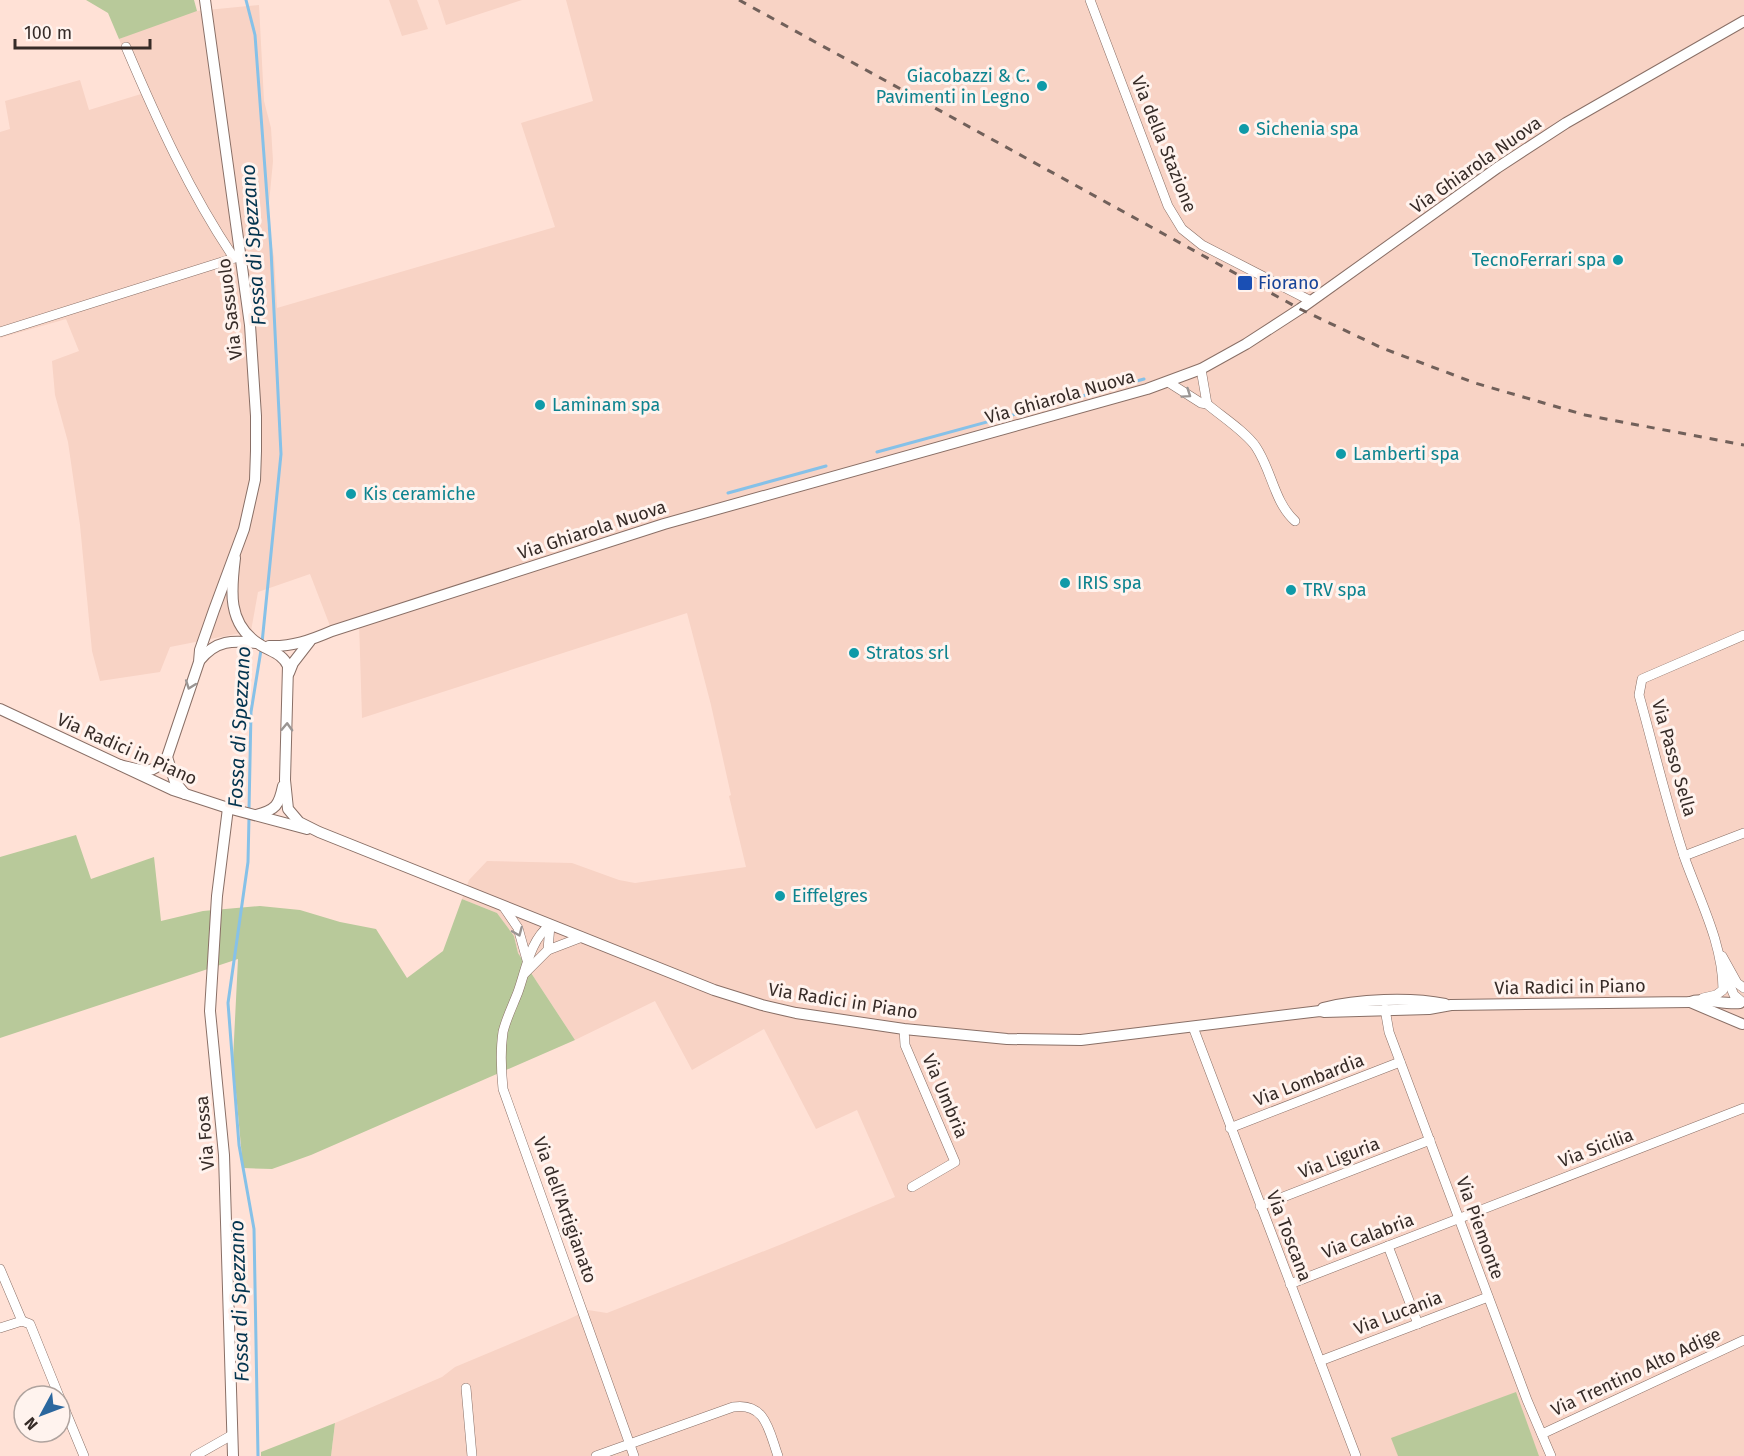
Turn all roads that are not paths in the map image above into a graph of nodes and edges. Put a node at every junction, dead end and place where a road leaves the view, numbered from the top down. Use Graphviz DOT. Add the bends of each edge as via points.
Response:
graph roads {
  1 [pos="205,0"];
  2 [pos="1090,0"];
  3 [pos="1744,21"];
  4 [pos="126,47"];
  5 [pos="237,257"];
  6 [pos="1311,301"];
  7 [pos="0,332"];
  8 [pos="1200,369"];
  9 [pos="1168,382"];
  10 [pos="1207,404"];
  11 [pos="1295,521"];
  12 [pos="234,558"];
  13 [pos="1744,635"];
  14 [pos="254,641"];
  15 [pos="310,641"];
  16 [pos="277,649"];
  17 [pos="199,662"];
  18 [pos="290,673"];
  19 [pos="0,709"];
  20 [pos="166,757"];
  21 [pos="120,765"];
  22 [pos="285,780"];
  23 [pos="186,794"];
  24 [pos="228,808"];
  25 [pos="261,815"];
  26 [pos="313,830"];
  27 [pos="1744,833"];
  28 [pos="1684,856"];
  29 [pos="503,906"];
  30 [pos="550,925"];
  31 [pos="582,937"];
  32 [pos="548,950"];
  33 [pos="1718,951"];
  34 [pos="527,960"];
  35 [pos="1723,970"];
  36 [pos="525,973"];
  37 [pos="1744,988"];
  38 [pos="1423,1000"];
  39 [pos="1694,1000"];
  40 [pos="1741,1001"];
  41 [pos="1359,1002"];
  42 [pos="1451,1005"];
  43 [pos="1385,1009"];
  44 [pos="1320,1011"];
  45 [pos="1743,1025"];
  46 [pos="1193,1027"];
  47 [pos="904,1029"];
  48 [pos="1400,1062"];
  49 [pos="1744,1108"];
  50 [pos="1230,1128"];
  51 [pos="1430,1140"];
  52 [pos="912,1187"];
  53 [pos="1260,1206"];
  54 [pos="1459,1219"];
  55 [pos="1388,1246"];
  56 [pos="0,1269"];
  57 [pos="1290,1284"];
  58 [pos="1488,1297"];
  59 [pos="22,1321"];
  60 [pos="1418,1324"];
  61 [pos="0,1329"];
  62 [pos="1744,1340"];
  63 [pos="1320,1361"];
  64 [pos="55,1384"];
  65 [pos="466,1388"];
  66 [pos="72,1426"];
  67 [pos="1542,1434"];
  68 [pos="232,1435"];
  69 [pos="630,1445"];
  70 [pos="84,1456"];
  71 [pos="195,1456"];
  72 [pos="233,1456"];
  73 [pos="472,1456"];
  74 [pos="596,1456"];
  75 [pos="634,1456"];
  76 [pos="778,1456"];
  77 [pos="1356,1456"];
  78 [pos="1551,1456"];
  1 -- 5 [label="street, Via Sassuolo"];
  2 -- 6 [label="street, Via della Stazione" via="1168,206 1182,229 1202,245"];
  3 -- 6 [label="street, Via Ghiarola Nuova" via="1566,123"];
  4 -- 5 [label="street" via="187,178 219,236"];
  5 -- 7 [label="street"];
  5 -- 12 [label="street, Via Sassuolo" via="250,325 256,451 252,497"];
  6 -- 8 [label="street, Via Ghiarola Nuova"];
  8 -- 9 [label="street, Via Ghiarola Nuova"];
  8 -- 10 [label="street"];
  9 -- 10 [label="street, one-way"];
  9 -- 15 [label="street, Via Ghiarola Nuova" via="664,524"];
  10 -- 11 [label="street" via="1256,447 1286,513"];
  12 -- 14 [label="street" via="232,608 239,624"];
  12 -- 17 [label="street, Via Sassuolo"];
  13 -- 28 [label="street, Via Passo Sella" via="1642,679 1639,695"];
  14 -- 16 [label="street"];
  14 -- 17 [label="street" via="221,643 208,650"];
  15 -- 16 [label="street, Via Ghiarola Nuova"];
  15 -- 18 [label="street"];
  16 -- 18 [label="street"];
  17 -- 20 [label="street, one-way"];
  22 -- 18 [label="street, one-way"];
  19 -- 21 [label="street, Via Radici in Piano"];
  20 -- 21 [label="street" via="153,770"];
  20 -- 23 [label="street" via="175,782"];
  21 -- 23 [label="street, Via Radici in Piano"];
  22 -- 25 [label="street" via="277,805"];
  22 -- 26 [label="street" via="290,812"];
  23 -- 24 [label="street, Via Radici in Piano"];
  24 -- 25 [label="street, Via Radici in Piano"];
  24 -- 68 [label="street, Via Fossa" via="210,1011 224,1155"];
  25 -- 26 [label="street, Via Radici in Piano"];
  26 -- 29 [label="street, Via Radici in Piano"];
  27 -- 28 [label="street"];
  28 -- 33 [label="street, Via Passo Sella"];
  29 -- 30 [label="street, Via Radici in Piano"];
  29 -- 34 [label="street, Via dell'Artigianato, one-way" via="518,928"];
  30 -- 31 [label="street, Via Radici in Piano"];
  30 -- 32 [label="street"];
  30 -- 34 [label="street, Via dell'Artigianato"];
  31 -- 32 [label="street, Via dell'Artigianato"];
  31 -- 47 [label="street, Via Radici in Piano" via="762,1005"];
  32 -- 36 [label="street, Via dell'Artigianato"];
  33 -- 35 [label="street, Via Passo Sella"];
  33 -- 37 [label="street, Via Passo Sella"];
  34 -- 36 [label="street, Via dell'Artigianato"];
  35 -- 39 [label="street" via="1723,990"];
  35 -- 40 [label="street, Via Passo Sella" via="1734,995"];
  36 -- 69 [label="street, Via dell'Artigianato" via="504,1030 500,1062 503,1089"];
  38 -- 41 [label="street"];
  38 -- 42 [label="street"];
  38 -- 43 [label="street" via="1417,1005 1391,1005"];
  39 -- 40 [label="street, Via Radici in Piano"];
  39 -- 42 [label="street, Via Radici in Piano"];
  39 -- 45 [label="street"];
  40 -- 45 [label="street" via="1738,1016"];
  41 -- 43 [label="street"];
  41 -- 44 [label="street"];
  42 -- 43 [label="street"];
  43 -- 44 [label="street"];
  43 -- 48 [label="street, Via Piemonte"];
  44 -- 46 [label="street, Via Radici in Piano"];
  46 -- 47 [label="street, Via Radici in Piano" via="1081,1040 1007,1039"];
  46 -- 50 [label="street, Via Toscana"];
  47 -- 52 [label="street, Via Umbria" via="905,1045 955,1162"];
  48 -- 50 [label="street, Via Lombardia"];
  48 -- 51 [label="street, Via Piemonte"];
  49 -- 54 [label="street, Via Sicilia"];
  50 -- 53 [label="street, Via Toscana"];
  51 -- 53 [label="street, Via Liguria"];
  51 -- 54 [label="street, Via Piemonte"];
  53 -- 57 [label="street, Via Toscana"];
  54 -- 55 [label="street, Via Calabria"];
  54 -- 58 [label="street, Via Piemonte"];
  55 -- 57 [label="street, Via Calabria"];
  55 -- 60 [label="street"];
  56 -- 59 [label="street"];
  57 -- 63 [label="street, Via Toscana"];
  58 -- 60 [label="street, Via Lucania"];
  58 -- 67 [label="street, Via Piemonte"];
  59 -- 61 [label="street"];
  59 -- 64 [label="street" via="30,1324"];
  60 -- 63 [label="street, Via Lucania"];
  62 -- 67 [label="street, Via Trentino Alto Adige"];
  63 -- 77 [label="street, Via Toscana"];
  65 -- 73 [label="street"];
  66 -- 70 [label="street"];
  67 -- 78 [label="street, Via Piemonte"];
  68 -- 71 [label="street"];
  68 -- 72 [label="street, Via Fossa"];
  69 -- 74 [label="street"];
  69 -- 75 [label="street, Via dell'Artigianato"];
  69 -- 76 [label="street" via="744,1405 757,1410"];
}
